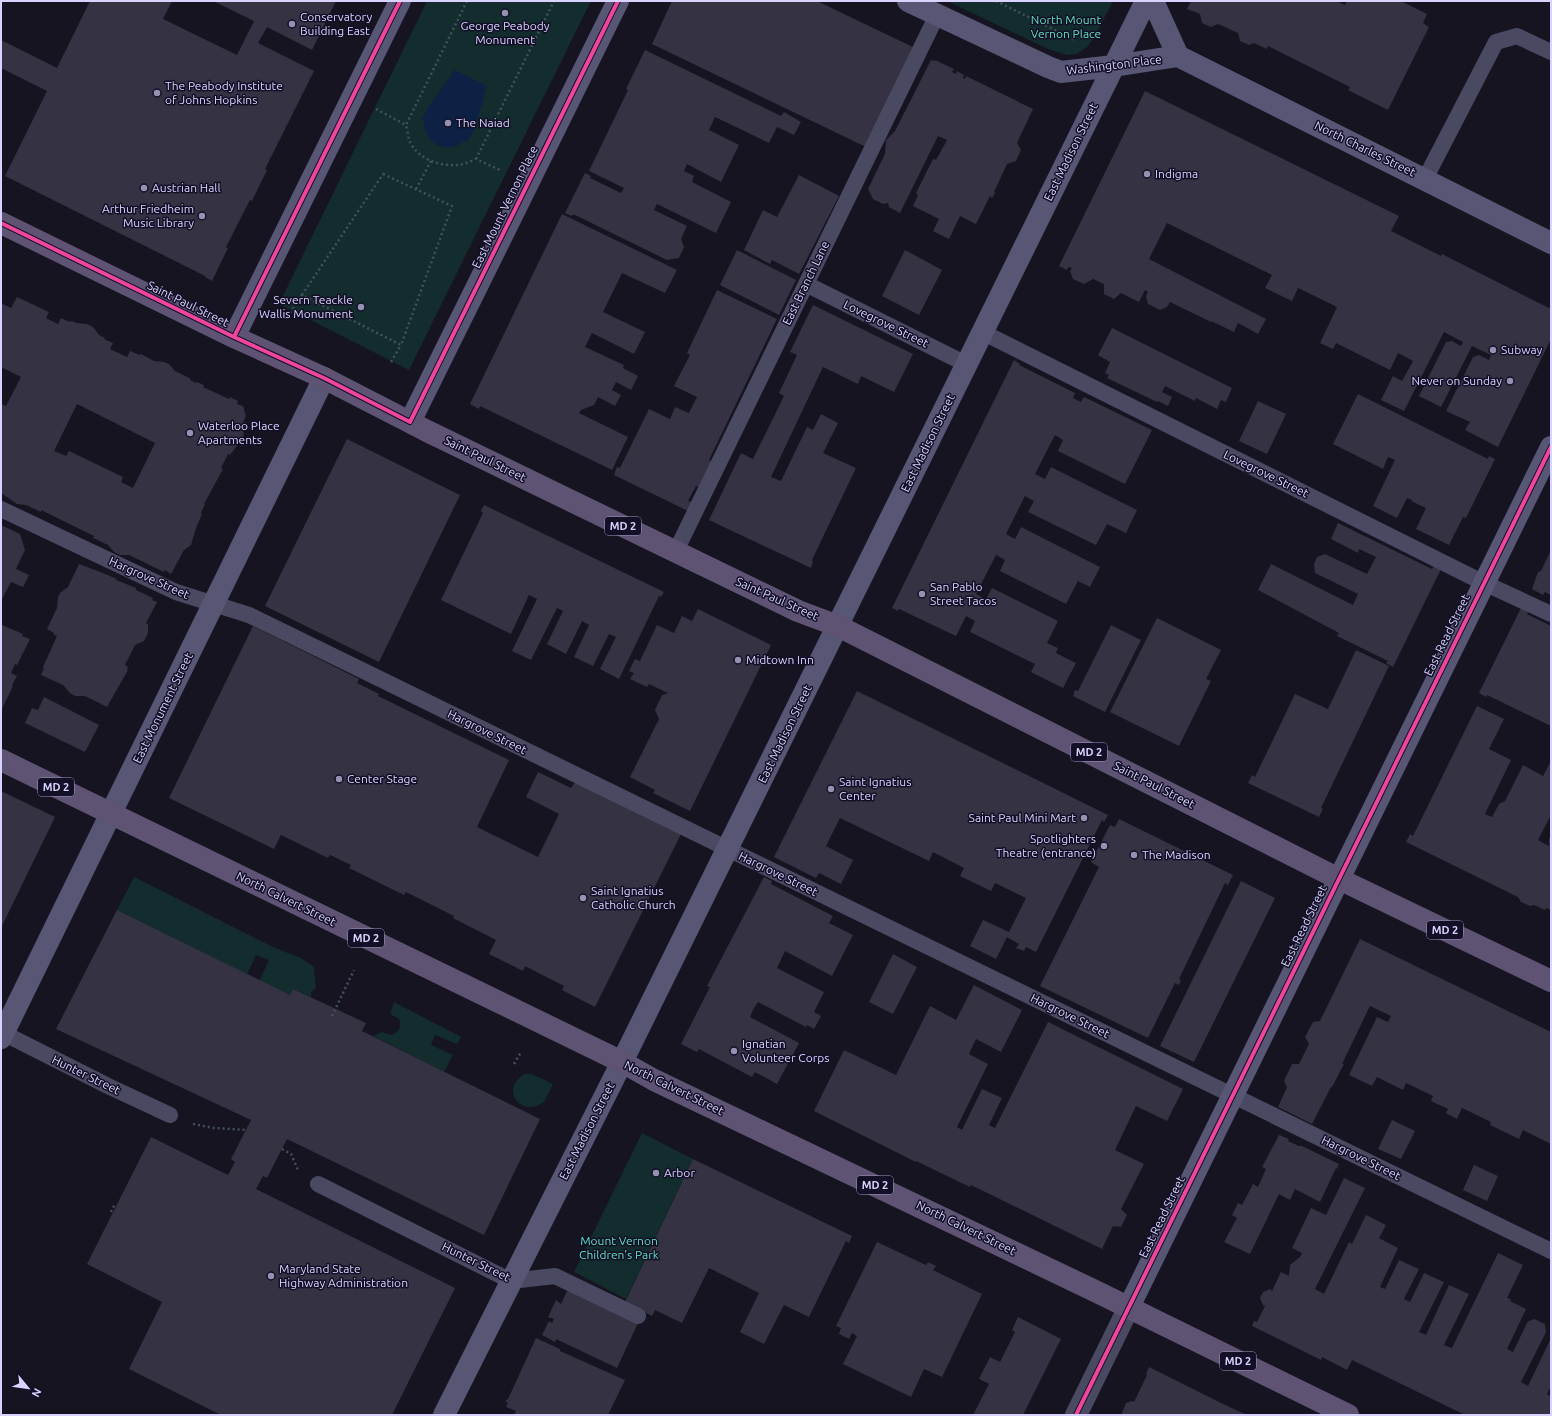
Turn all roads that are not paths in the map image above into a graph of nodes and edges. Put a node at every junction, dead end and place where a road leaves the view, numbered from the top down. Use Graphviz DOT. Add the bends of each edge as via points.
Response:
graph roads {
  1 [pos="400,1"];
  2 [pos="618,1"];
  3 [pos="908,1"];
  4 [pos="1146,1"];
  5 [pos="1153,1"];
  6 [pos="938,15"];
  7 [pos="1551,52"];
  8 [pos="1178,56"];
  9 [pos="1114,66"];
  10 [pos="1425,179"];
  11 [pos="1,223"];
  12 [pos="1551,243"];
  13 [pos="806,284"];
  14 [pos="982,332"];
  15 [pos="234,337"];
  16 [pos="966,364"];
  17 [pos="324,378"];
  18 [pos="410,422"];
  19 [pos="1551,446"];
  20 [pos="1,509"];
  21 [pos="676,551"];
  22 [pos="1484,583"];
  23 [pos="214,604"];
  24 [pos="1551,614"];
  25 [pos="838,626"];
  26 [pos="1,760"];
  27 [pos="110,813"];
  28 [pos="727,849"];
  29 [pos="1339,879"];
  30 [pos="1551,981"];
  31 [pos="2,1035"];
  32 [pos="622,1062"];
  33 [pos="1233,1094"];
  34 [pos="170,1115"];
  35 [pos="318,1184"];
  36 [pos="1551,1251"];
  37 [pos="512,1281"];
  38 [pos="1129,1307"];
  39 [pos="638,1316"];
  40 [pos="444,1415"];
  41 [pos="1076,1415"];
  42 [pos="1348,1415"];
  1 -- 15 [label="street"];
  2 -- 18 [label="street, East Mount Vernon Place"];
  3 -- 6 [label="street, Washington Place"];
  4 -- 9 [label="street, East Madison Street"];
  5 -- 8 [label="street, Washington Place"];
  6 -- 9 [label="street, Washington Place" via="1061,72"];
  6 -- 13 [label="lane, East Branch Lane"];
  7 -- 10 [label="lane" via="1517,36 1496,42"];
  8 -- 9 [label="street, Washington Place"];
  8 -- 10 [label="street, North Charles Street"];
  9 -- 14 [label="street, East Madison Street"];
  10 -- 12 [label="street, North Charles Street"];
  11 -- 15 [label="main road, Saint Paul Street / MD 2"];
  13 -- 16 [label="lane, Lovegrove Street"];
  13 -- 21 [label="lane, East Branch Lane"];
  14 -- 16 [label="street, East Madison Street"];
  14 -- 22 [label="lane, Lovegrove Street"];
  15 -- 17 [label="main road, Saint Paul Street / MD 2"];
  16 -- 25 [label="street, East Madison Street"];
  17 -- 18 [label="main road, Saint Paul Street / MD 2"];
  17 -- 23 [label="street, East Monument Street"];
  18 -- 21 [label="main road, Saint Paul Street / MD 2"];
  19 -- 22 [label="street, East Read Street"];
  20 -- 23 [label="lane, Hargrove Street" via="176,592"];
  21 -- 25 [label="main road, Saint Paul Street / MD 2" via="798,611"];
  22 -- 24 [label="lane, Lovegrove Street"];
  22 -- 29 [label="street, East Read Street"];
  23 -- 27 [label="street, East Monument Street"];
  23 -- 28 [label="lane, Hargrove Street" via="249,615"];
  25 -- 28 [label="street, East Madison Street"];
  25 -- 29 [label="main road, Saint Paul Street / MD 2"];
  26 -- 27 [label="main road, North Calvert Street / MD 2"];
  27 -- 31 [label="street, East Monument Street"];
  27 -- 32 [label="main road, North Calvert Street / MD 2"];
  28 -- 32 [label="street, East Madison Street"];
  28 -- 33 [label="lane, Hargrove Street"];
  29 -- 30 [label="main road, Saint Paul Street / MD 2"];
  29 -- 33 [label="street, East Read Street"];
  31 -- 34 [label="lane, Hunter Street"];
  32 -- 37 [label="street, East Madison Street"];
  32 -- 38 [label="main road, North Calvert Street / MD 2"];
  33 -- 36 [label="lane, Hargrove Street"];
  33 -- 38 [label="street, East Read Street"];
  35 -- 37 [label="lane, Hunter Street"];
  37 -- 39 [label="lane, Hunter Street" via="555,1276"];
  37 -- 40 [label="street, East Madison Street"];
  38 -- 41 [label="street, East Read Street"];
  38 -- 42 [label="main road, North Calvert Street / MD 2"];
}
